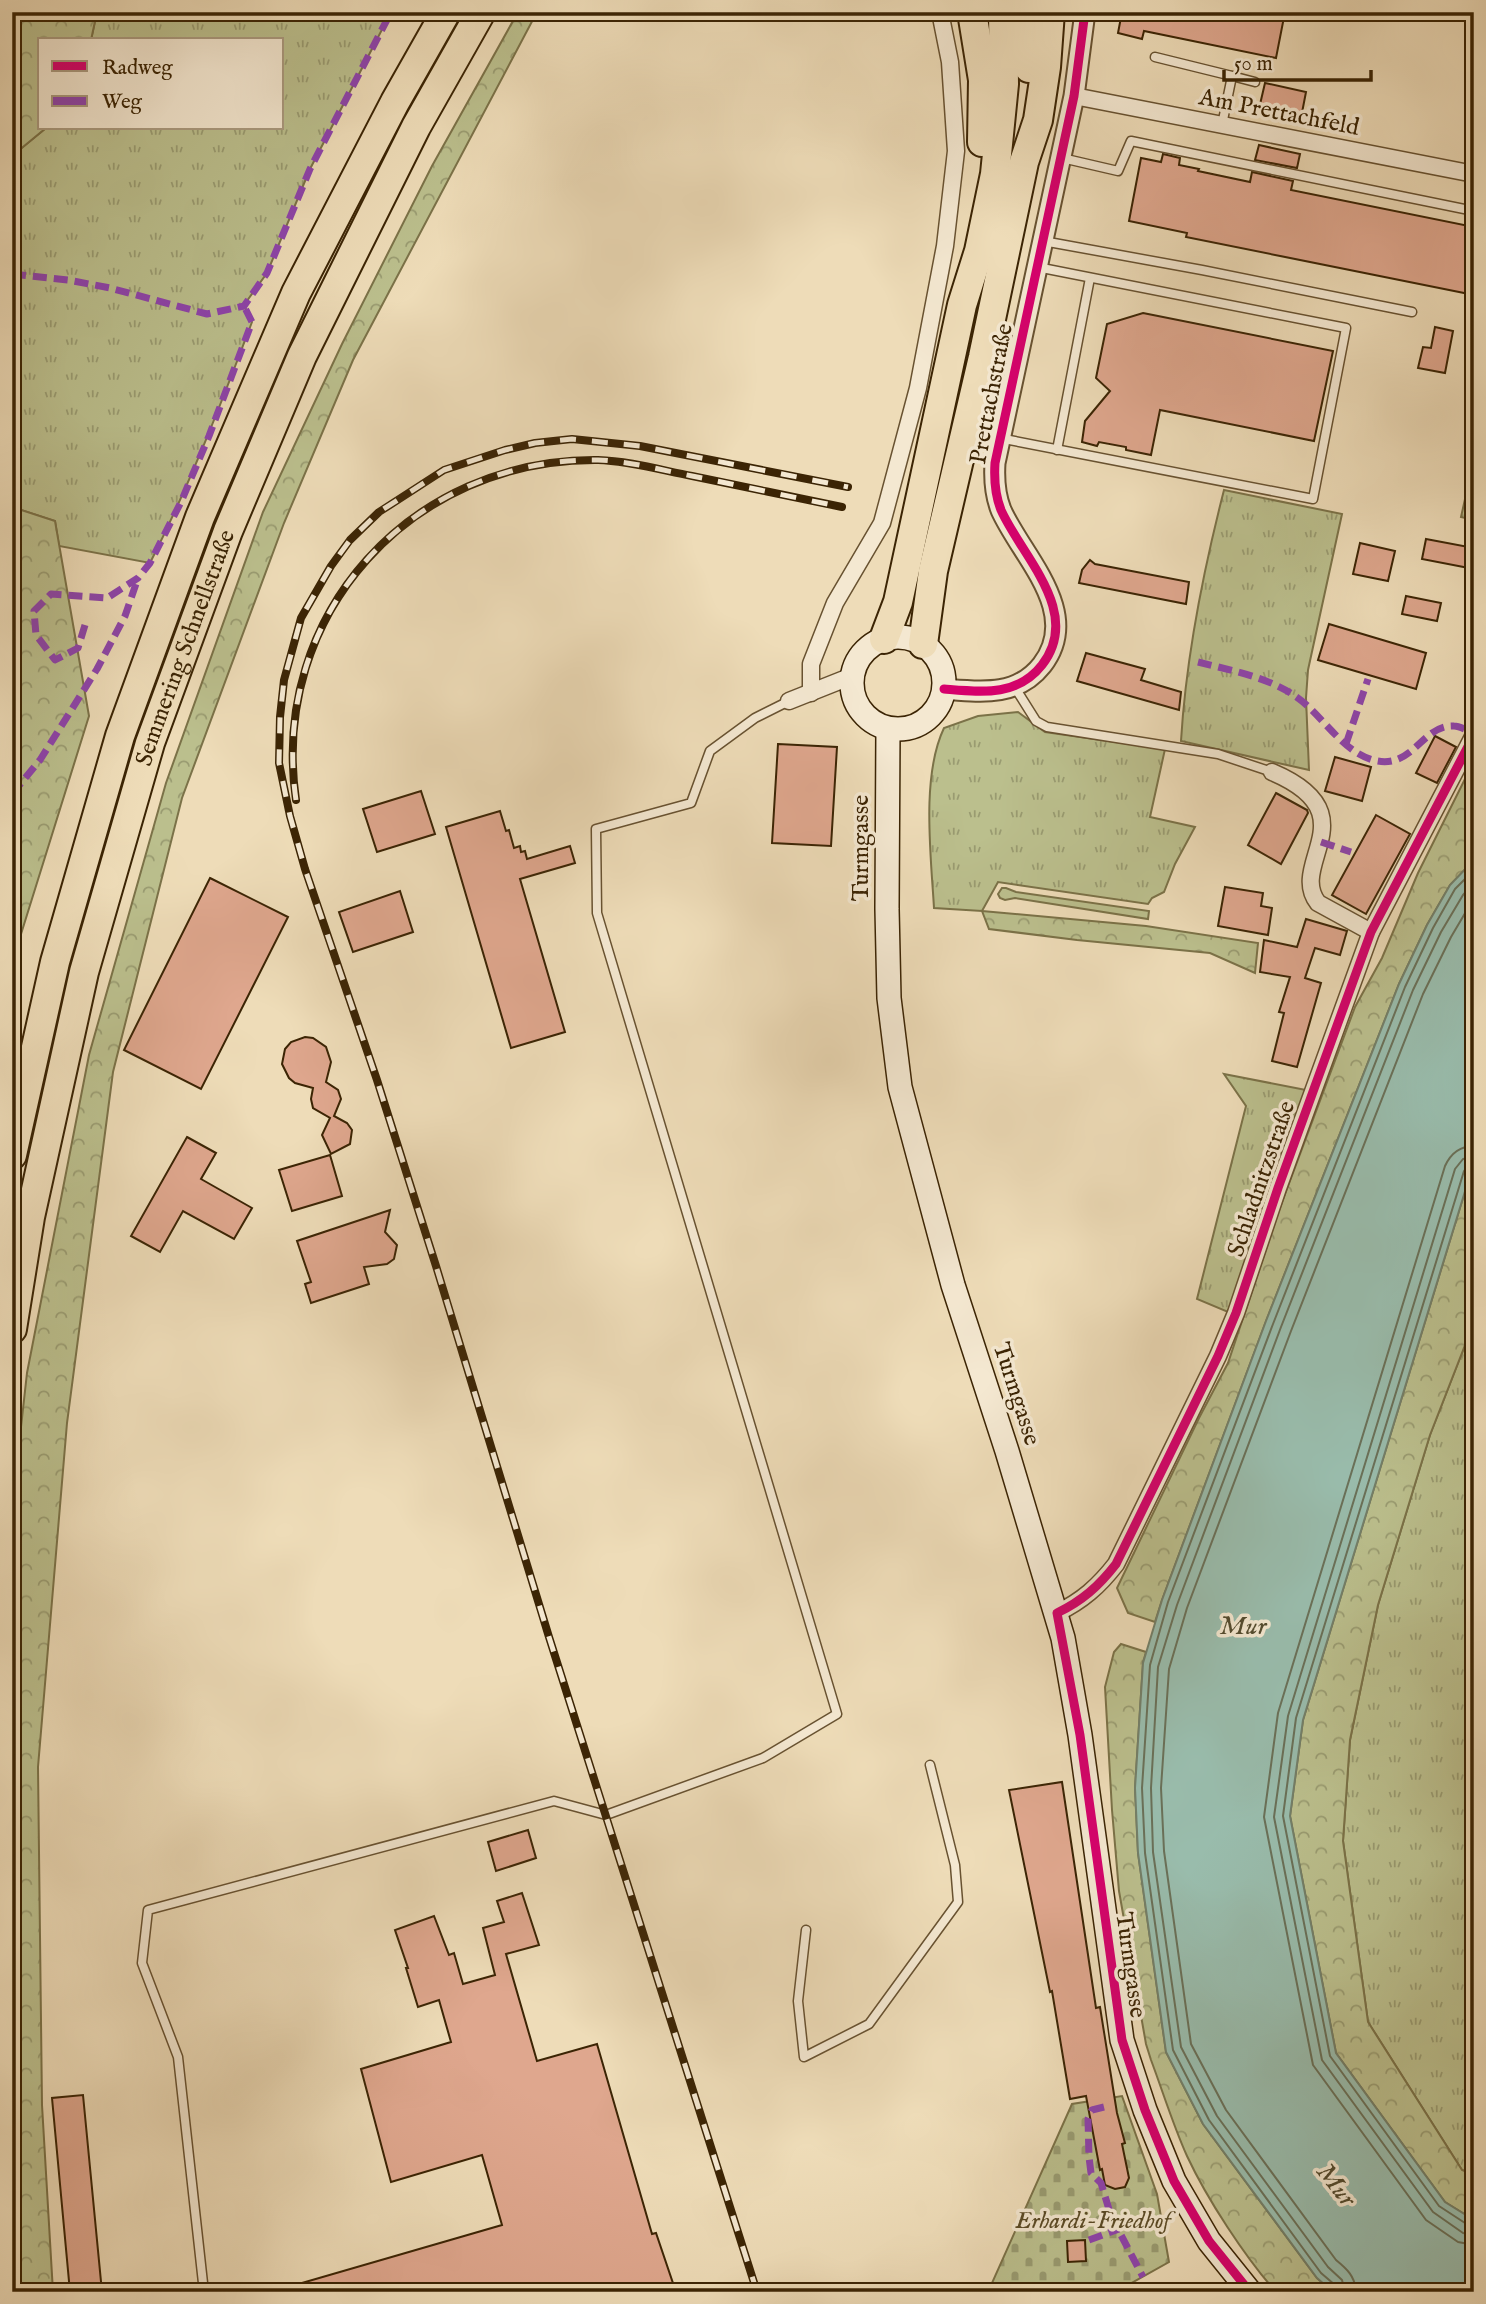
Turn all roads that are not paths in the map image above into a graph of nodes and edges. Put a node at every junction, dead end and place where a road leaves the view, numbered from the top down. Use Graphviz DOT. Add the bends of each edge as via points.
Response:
graph roads {
  1 [pos="446,12"];
  2 [pos="481,12"];
  3 [pos="940,12"];
  4 [pos="972,12"];
  5 [pos="1003,12"];
  6 [pos="1027,12"];
  7 [pos="1049,12"];
  8 [pos="1085,12"];
  9 [pos="1155,57"];
  10 [pos="1232,76"];
  11 [pos="1255,82"];
  12 [pos="1074,96"];
  13 [pos="1222,125"];
  14 [pos="1062,158"];
  15 [pos="1024,162"];
  16 [pos="1474,174"];
  17 [pos="1474,211"];
  18 [pos="1043,241"];
  19 [pos="1037,267"];
  20 [pos="1090,278"];
  21 [pos="962,305"];
  22 [pos="1412,312"];
  23 [pos="999,438"];
  24 [pos="1057,450"];
  25 [pos="884,639"];
  26 [pos="923,643"];
  27 [pos="852,676"];
  28 [pos="1014,686"];
  29 [pos="944,689"];
  30 [pos="811,693"];
  31 [pos="789,701"];
  32 [pos="888,729"];
  33 [pos="1474,735"];
  34 [pos="1272,772"];
  35 [pos="1371,932"];
  36 [pos="12,1155"];
  37 [pos="12,1329"];
  38 [pos="1057,1614"];
  39 [pos="930,1765"];
  40 [pos="806,1930"];
  41 [pos="204,2292"];
  42 [pos="1250,2292"];
  1 -- 36 [label="highway, Semmering Schnellstraße" via="296,293 200,517 120,736 55,962"];
  2 -- 37 [label="highway, Semmering Schnellstraße" via="416,127 302,356 228,531 150,743 84,972 30,1217"];
  3 -- 30 [label="street" via="950,62 956,150 943,258 918,387 882,523 835,603 811,664"];
  4 -- 21 [label="highway" via="983,80 982,139"];
  5 -- 21 [label="highway" via="1004,84 995,174"];
  6 -- 15 [label="highway" via="1030,48"];
  7 -- 15 [label="highway" via="1038,120"];
  8 -- 12 [label="street, Prettachstraße"];
  9 -- 10 [label="lane"];
  10 -- 11 [label="lane"];
  10 -- 13 [label="lane"];
  12 -- 13 [label="street, Am Prettachfeld"];
  12 -- 14 [label="street, Prettachstraße"];
  13 -- 16 [label="street, Am Prettachfeld"];
  14 -- 17 [label="lane" via="1118,171 1131,141"];
  14 -- 18 [label="street, Prettachstraße"];
  15 -- 26 [label="highway" via="933,571"];
  18 -- 19 [label="street, Prettachstraße"];
  18 -- 22 [label="lane"];
  19 -- 20 [label="lane"];
  19 -- 23 [label="street, Prettachstraße"];
  20 -- 24 [label="lane"];
  20 -- 24 [label="lane" via="1346,328 1313,499"];
  21 -- 25 [label="highway" via="898,602"];
  23 -- 24 [label="lane"];
  23 -- 28 [label="street, Prettachstraße" via="997,496 1044,581 1056,620 1046,659 1027,680"];
  25 -- 26 [label="main road" via="904,637"];
  25 -- 27 [label="main road" via="858,659"];
  26 -- 29 [label="main road" via="936,655"];
  27 -- 30 [label="street"];
  27 -- 32 [label="main road" via="860,711"];
  28 -- 29 [label="street, Prettachstraße" via="986,693"];
  28 -- 34 [label="lane" via="1036,721 1047,727 1218,754"];
  29 -- 32 [label="main road" via="938,708 923,723"];
  30 -- 31 [label="street"];
  31 -- 41 [label="lane" via="754,718 710,751 691,803 596,829 597,913 837,1714 763,1758 606,1815 554,1801 148,1910 142,1963 178,2057"];
  32 -- 38 [label="main road, Turmgasse" via="889,998 900,1087 953,1285"];
  33 -- 35 [label="street, Schladnitzstraße"];
  34 -- 35 [label="street" via="1305,791 1319,812 1323,830 1310,877 1313,897"];
  35 -- 38 [label="street, Schladnitzstraße" via="1218,1356 1116,1564 1082,1601"];
  38 -- 42 [label="main road, Turmgasse" via="1080,1735 1122,2040 1174,2181 1209,2241"];
  39 -- 40 [label="lane" via="956,1866 958,1902 869,2024 804,2057 798,2001"];
}
